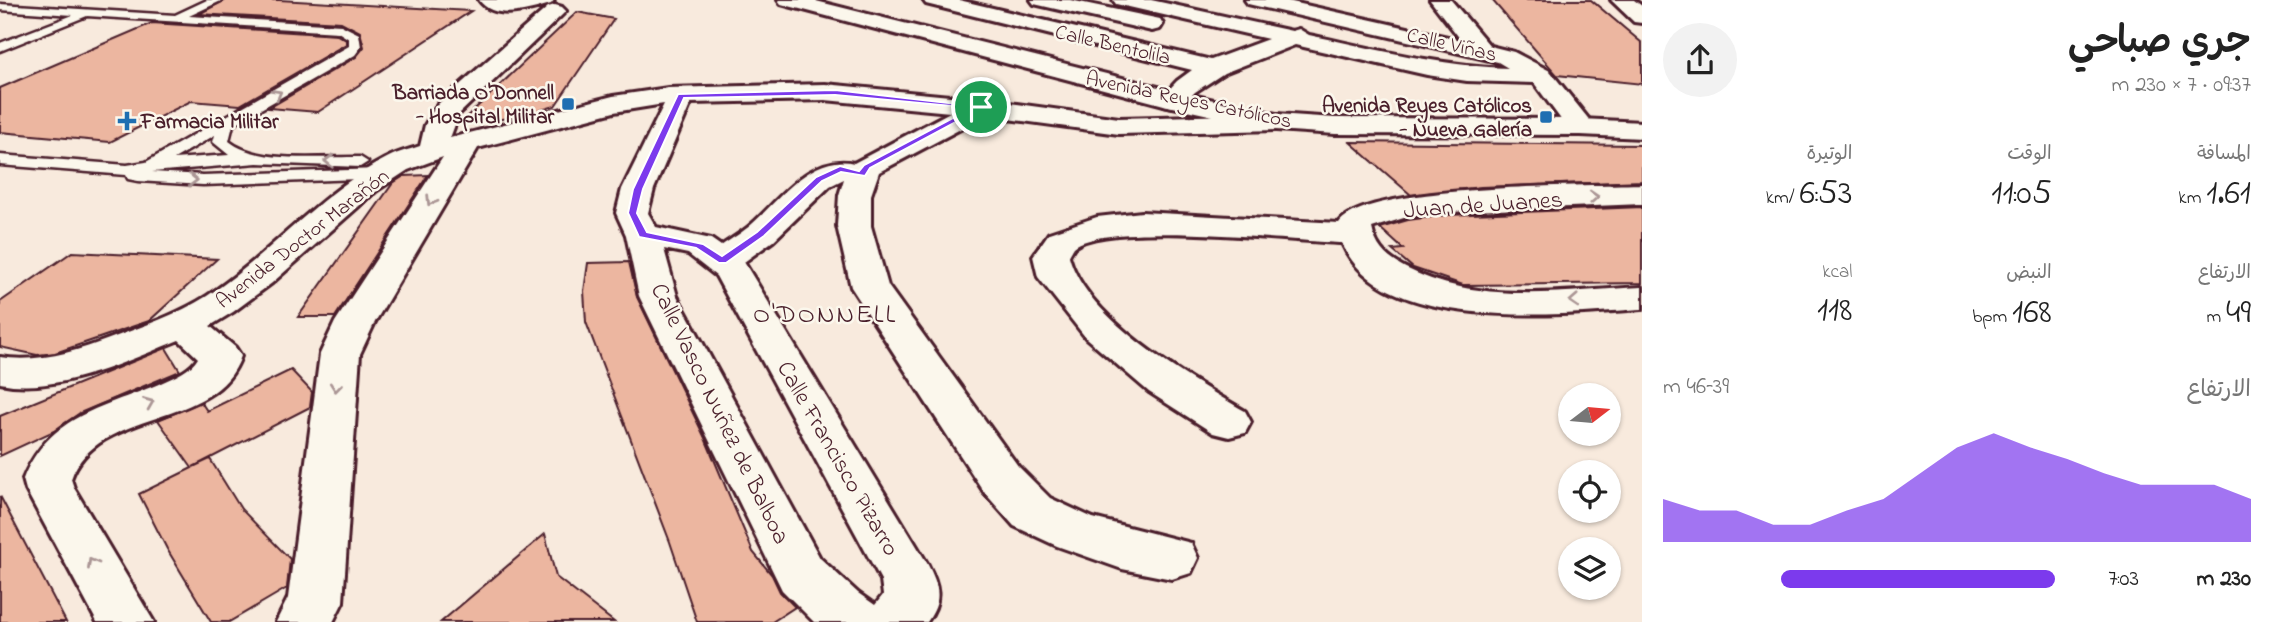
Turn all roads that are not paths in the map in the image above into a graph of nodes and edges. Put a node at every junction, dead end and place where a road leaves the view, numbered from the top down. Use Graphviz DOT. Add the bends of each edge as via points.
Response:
graph roads {
  1 [pos="28,0"];
  2 [pos="217,0"];
  3 [pos="489,0"];
  4 [pos="933,0"];
  5 [pos="984,0"];
  6 [pos="1041,0"];
  7 [pos="1123,0"];
  8 [pos="1187,0"];
  9 [pos="1255,0"];
  10 [pos="1440,0"];
  11 [pos="1621,0"];
  12 [pos="805,2"];
  13 [pos="550,6"];
  14 [pos="3,8"];
  15 [pos="961,8"];
  16 [pos="1386,11"];
  17 [pos="89,12"];
  18 [pos="1642,17"];
  19 [pos="176,18"];
  20 [pos="1343,19"];
  21 [pos="905,31"];
  22 [pos="1402,32"];
  23 [pos="1307,33"];
  24 [pos="0,47"];
  25 [pos="1264,49"];
  26 [pos="1479,49"];
  27 [pos="1213,68"];
  28 [pos="1541,76"];
  29 [pos="681,96"];
  30 [pos="1172,99"];
  31 [pos="981,107"];
  32 [pos="1276,122"];
  33 [pos="226,124"];
  34 [pos="1581,127"];
  35 [pos="1642,130"];
  36 [pos="467,143"];
  37 [pos="433,151"];
  38 [pos="257,158"];
  39 [pos="0,160"];
  40 [pos="154,165"];
  41 [pos="388,169"];
  42 [pos="131,173"];
  43 [pos="861,174"];
  44 [pos="1642,194"];
  45 [pos="1355,234"];
  46 [pos="643,235"];
  47 [pos="722,261"];
  48 [pos="1642,298"];
  49 [pos="186,324"];
  50 [pos="20,370"];
  51 [pos="0,387"];
  52 [pos="1229,422"];
  53 [pos="1172,558"];
  54 [pos="126,622"];
  55 [pos="304,622"];
  56 [pos="855,622"];
  57 [pos="895,622"];
  1 -- 14 [label="lane"];
  2 -- 19 [label="lane"];
  3 -- 13 [label="street" via="500,7"];
  4 -- 15 [label="street, Calle Bentolila"];
  5 -- 15 [label="street"];
  6 -- 25 [label="street"];
  7 -- 23 [label="street"];
  8 -- 23 [label="street"];
  9 -- 20 [label="street, Calle Viñas"];
  10 -- 26 [label="street"];
  11 -- 18 [label="street"];
  12 -- 21 [label="street, Avenida Reyes Católicos"];
  13 -- 37 [label="street" via="448,110"];
  14 -- 17 [label="lane"];
  15 -- 21 [label="street"];
  15 -- 27 [label="street, Calle Bentolila"];
  16 -- 22 [label="street"];
  17 -- 19 [label="lane"];
  17 -- 24 [label="lane"];
  33 -- 19 [label="lane, one-way" via="350,51 356,42 350,32 341,29"];
  20 -- 22 [label="street, Calle Viñas"];
  20 -- 23 [label="street"];
  21 -- 30 [label="street, Avenida Reyes Católicos"];
  22 -- 26 [label="street, Calle Viñas"];
  23 -- 25 [label="street"];
  23 -- 28 [label="street" via="1447,72"];
  25 -- 27 [label="street"];
  26 -- 28 [label="street, Calle Viñas"];
  27 -- 30 [label="street" via="1186,83"];
  28 -- 34 [label="street, Calle Viñas"];
  29 -- 31 [label="street, Avenida Doctor Marañón" via="835,92"];
  29 -- 36 [label="street, Avenida Doctor Marañón" via="613,104"];
  29 -- 46 [label="street, Calle Vasco Nuñez de Balboa" via="638,189 632,213"];
  30 -- 32 [label="street, Avenida Reyes Católicos"];
  31 -- 32 [label="street, Avenida Doctor Marañón" via="1119,126"];
  31 -- 43 [label="street" via="867,166"];
  32 -- 34 [label="street, Avenida Reyes Católicos"];
  33 -- 38 [label="lane" via="220,142 225,148"];
  33 -- 40 [label="lane"];
  34 -- 35 [label="street, Avenida Reyes Católicos"];
  36 -- 37 [label="street, Avenida Doctor Marañón"];
  36 -- 55 [label="street, one-way" via="346,338 339,361 315,602"];
  37 -- 41 [label="street, Avenida Doctor Marañón"];
  38 -- 40 [label="lane"];
  41 -- 38 [label="lane, one-way"];
  39 -- 42 [label="lane"];
  40 -- 42 [label="lane"];
  42 -- 41 [label="lane, one-way" via="203,180"];
  41 -- 49 [label="street, Avenida Doctor Marañón" via="259,275"];
  43 -- 47 [label="street" via="840,169 819,179 761,234"];
  43 -- 53 [label="street" via="852,212 858,253 870,287 1001,479 1032,512 1075,532"];
  45 -- 44 [label="street, Juan de Juanes, one-way" via="1355,224 1363,218 1419,205"];
  48 -- 45 [label="street, one-way" via="1521,303 1453,298 1401,282 1376,266 1358,246"];
  45 -- 52 [label="street" via="1142,222 1097,227 1061,240 1051,257 1056,277 1100,330 1164,382"];
  46 -- 47 [label="street, Calle Francisco Pizarro" via="699,246"];
  46 -- 56 [label="street, Calle Vasco Nuñez de Balboa" via="658,296 801,573"];
  47 -- 57 [label="street, Calle Francisco Pizarro" via="908,579 911,601"];
  49 -- 50 [label="street, Avenida Doctor Marañón" via="93,360"];
  54 -- 49 [label="street, one-way" via="47,479 61,452 99,424 176,393 217,368 220,356"];
  50 -- 51 [label="street, Avenida Doctor Marañón"];
}
